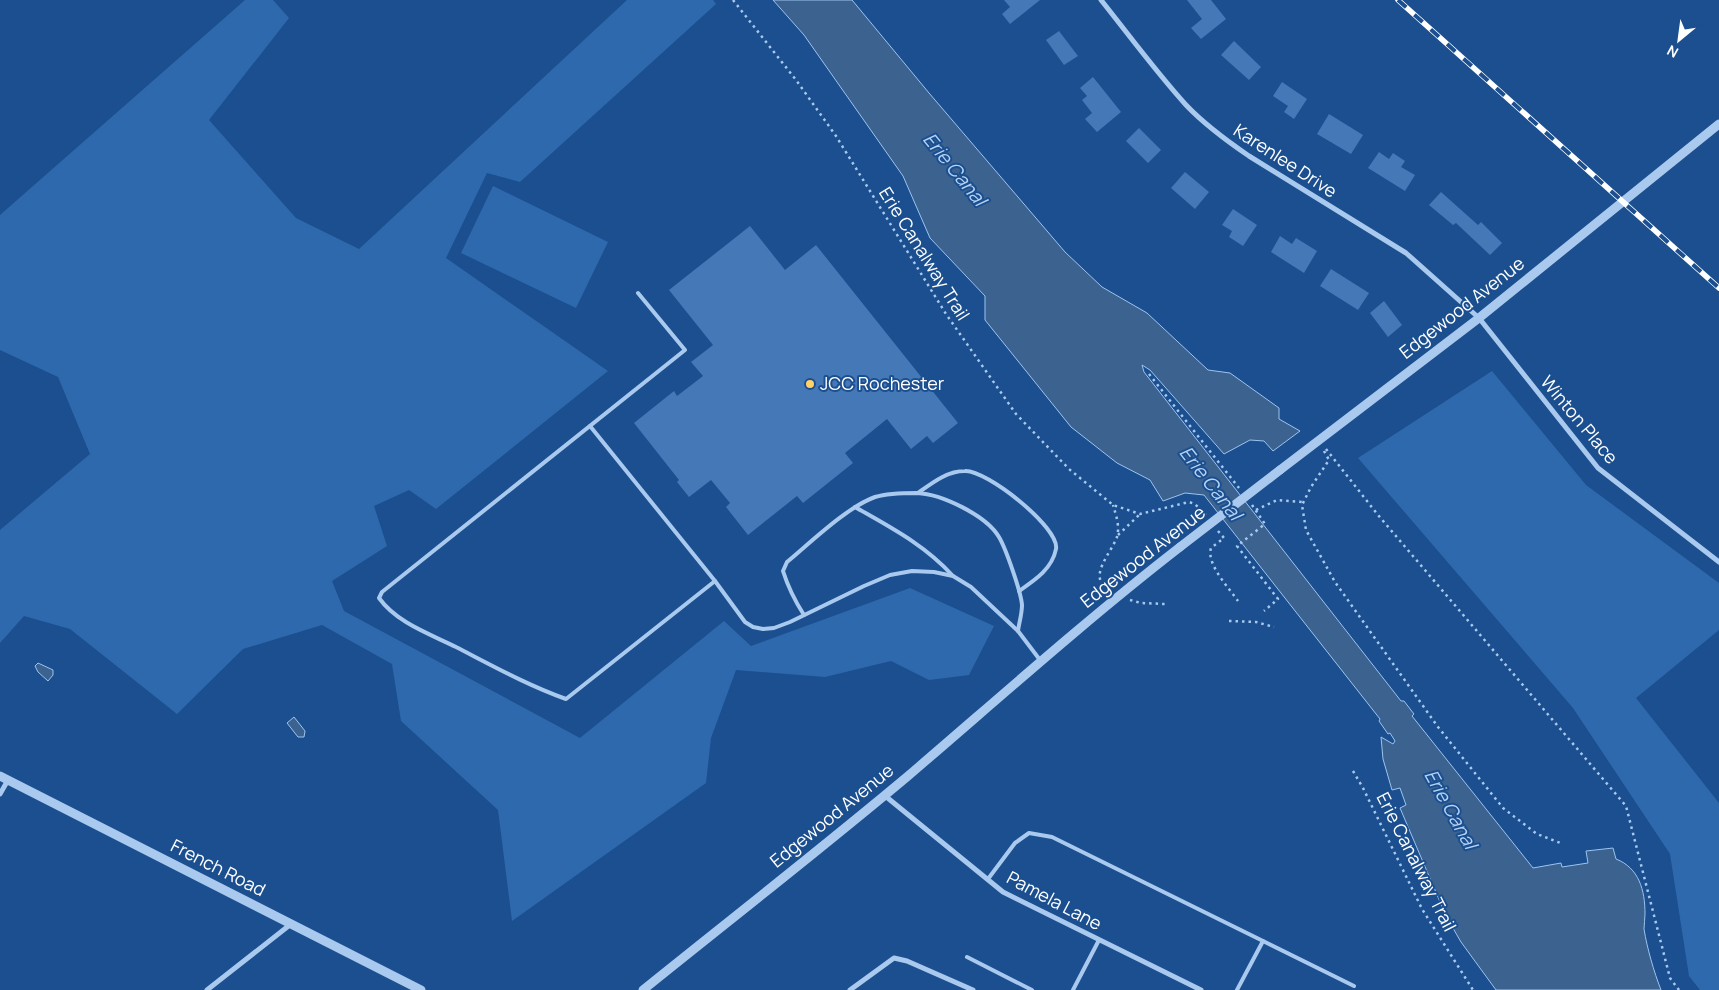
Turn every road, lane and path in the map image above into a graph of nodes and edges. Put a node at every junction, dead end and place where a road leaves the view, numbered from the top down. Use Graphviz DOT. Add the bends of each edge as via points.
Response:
graph roads {
  1 [pos="733,0"];
  2 [pos="1101,0"];
  3 [pos="1719,124"];
  4 [pos="638,292"];
  5 [pos="1479,318"];
  6 [pos="1149,374"];
  7 [pos="590,426"];
  8 [pos="1319,440"];
  9 [pos="918,493"];
  10 [pos="1244,495"];
  11 [pos="1250,502"];
  12 [pos="1303,502"];
  13 [pos="1113,505"];
  14 [pos="855,507"];
  15 [pos="1256,510"];
  16 [pos="1140,514"];
  17 [pos="1206,515"];
  18 [pos="1218,530"];
  19 [pos="1117,536"];
  20 [pos="1719,562"];
  21 [pos="953,576"];
  22 [pos="715,581"];
  23 [pos="1106,588"];
  24 [pos="1019,590"];
  25 [pos="1131,600"];
  26 [pos="1238,601"];
  27 [pos="1164,604"];
  28 [pos="1264,611"];
  29 [pos="804,615"];
  30 [pos="1229,621"];
  31 [pos="1274,627"];
  32 [pos="1018,632"];
  33 [pos="1040,660"];
  34 [pos="1353,771"];
  35 [pos="4,778"];
  36 [pos="0,794"];
  37 [pos="884,795"];
  38 [pos="1563,844"];
  39 [pos="988,879"];
  40 [pos="291,924"];
  41 [pos="1099,940"];
  42 [pos="1263,941"];
  43 [pos="967,957"];
  44 [pos="1354,986"];
  45 [pos="207,990"];
  46 [pos="421,990"];
  47 [pos="643,990"];
  48 [pos="850,990"];
  49 [pos="973,990"];
  50 [pos="1032,990"];
  51 [pos="1073,990"];
  52 [pos="1201,990"];
  53 [pos="1237,990"];
  54 [pos="1473,990"];
  55 [pos="1679,990"];
  1 -- 13 [label="path, Erie Canalway Trail" via="836,136 946,314 1016,414 1069,468"];
  2 -- 5 [label="street, Karenlee Drive" via="1182,100 1212,130 1406,253"];
  3 -- 5 [label="street, Edgewood Avenue"];
  4 -- 7 [label="lane" via="685,350"];
  5 -- 8 [label="street, Edgewood Avenue"];
  5 -- 20 [label="street, Winton Place" via="1598,468"];
  6 -- 10 [label="path"];
  7 -- 22 [label="lane"];
  7 -- 22 [label="lane" via="382,592 379,598 408,623 533,687 566,699"];
  8 -- 12 [label="path" via="1329,460"];
  8 -- 33 [label="street, Edgewood Avenue, bridge"];
  8 -- 55 [label="path" via="1378,515 1626,806 1670,978"];
  9 -- 14 [label="lane" via="876,497"];
  9 -- 24 [label="lane" via="942,498 982,519 992,528 999,537"];
  9 -- 24 [label="lane" via="952,472 974,471 997,483 1023,503 1054,536 1057,547 1051,564 1039,577"];
  11 -- 15 [label="path"];
  12 -- 15 [label="path" via="1277,500"];
  12 -- 38 [label="path" via="1306,530 1335,582 1438,727 1503,808 1538,834"];
  13 -- 16 [label="path, Erie Canalway Trail"];
  13 -- 19 [label="path" via="1118,524"];
  14 -- 21 [label="lane" via="913,540"];
  14 -- 29 [label="lane" via="787,562 783,571 791,595"];
  15 -- 28 [label="path" via="1266,524 1237,546 1278,599"];
  16 -- 17 [label="path" via="1189,502"];
  16 -- 19 [label="path"];
  18 -- 26 [label="path" via="1224,538 1211,548 1210,560"];
  19 -- 23 [label="path" via="1100,568 1101,581"];
  21 -- 29 [label="lane" via="912,571 890,575"];
  21 -- 32 [label="lane" via="971,587"];
  22 -- 29 [label="lane" via="745,622 753,627 774,628"];
  24 -- 32 [label="lane" via="1022,606"];
  25 -- 27 [label="path"];
  30 -- 31 [label="path" via="1256,622"];
  32 -- 33 [label="lane"];
  33 -- 37 [label="street, Edgewood Avenue"];
  34 -- 54 [label="path, Erie Canalway Trail" via="1422,909"];
  35 -- 36 [label="street"];
  35 -- 40 [label="street, French Road"];
  37 -- 39 [label="street, Pamela Lane"];
  37 -- 47 [label="street, Edgewood Avenue"];
  39 -- 41 [label="street, Pamela Lane" via="1016,900"];
  39 -- 42 [label="lane" via="1015,843 1029,833 1052,837"];
  40 -- 45 [label="street"];
  40 -- 46 [label="street, French Road"];
  41 -- 51 [label="lane"];
  41 -- 52 [label="street, Pamela Lane"];
  42 -- 44 [label="lane"];
  42 -- 53 [label="lane"];
  43 -- 50 [label="lane"];
  48 -- 49 [label="street" via="894,958"];
}
